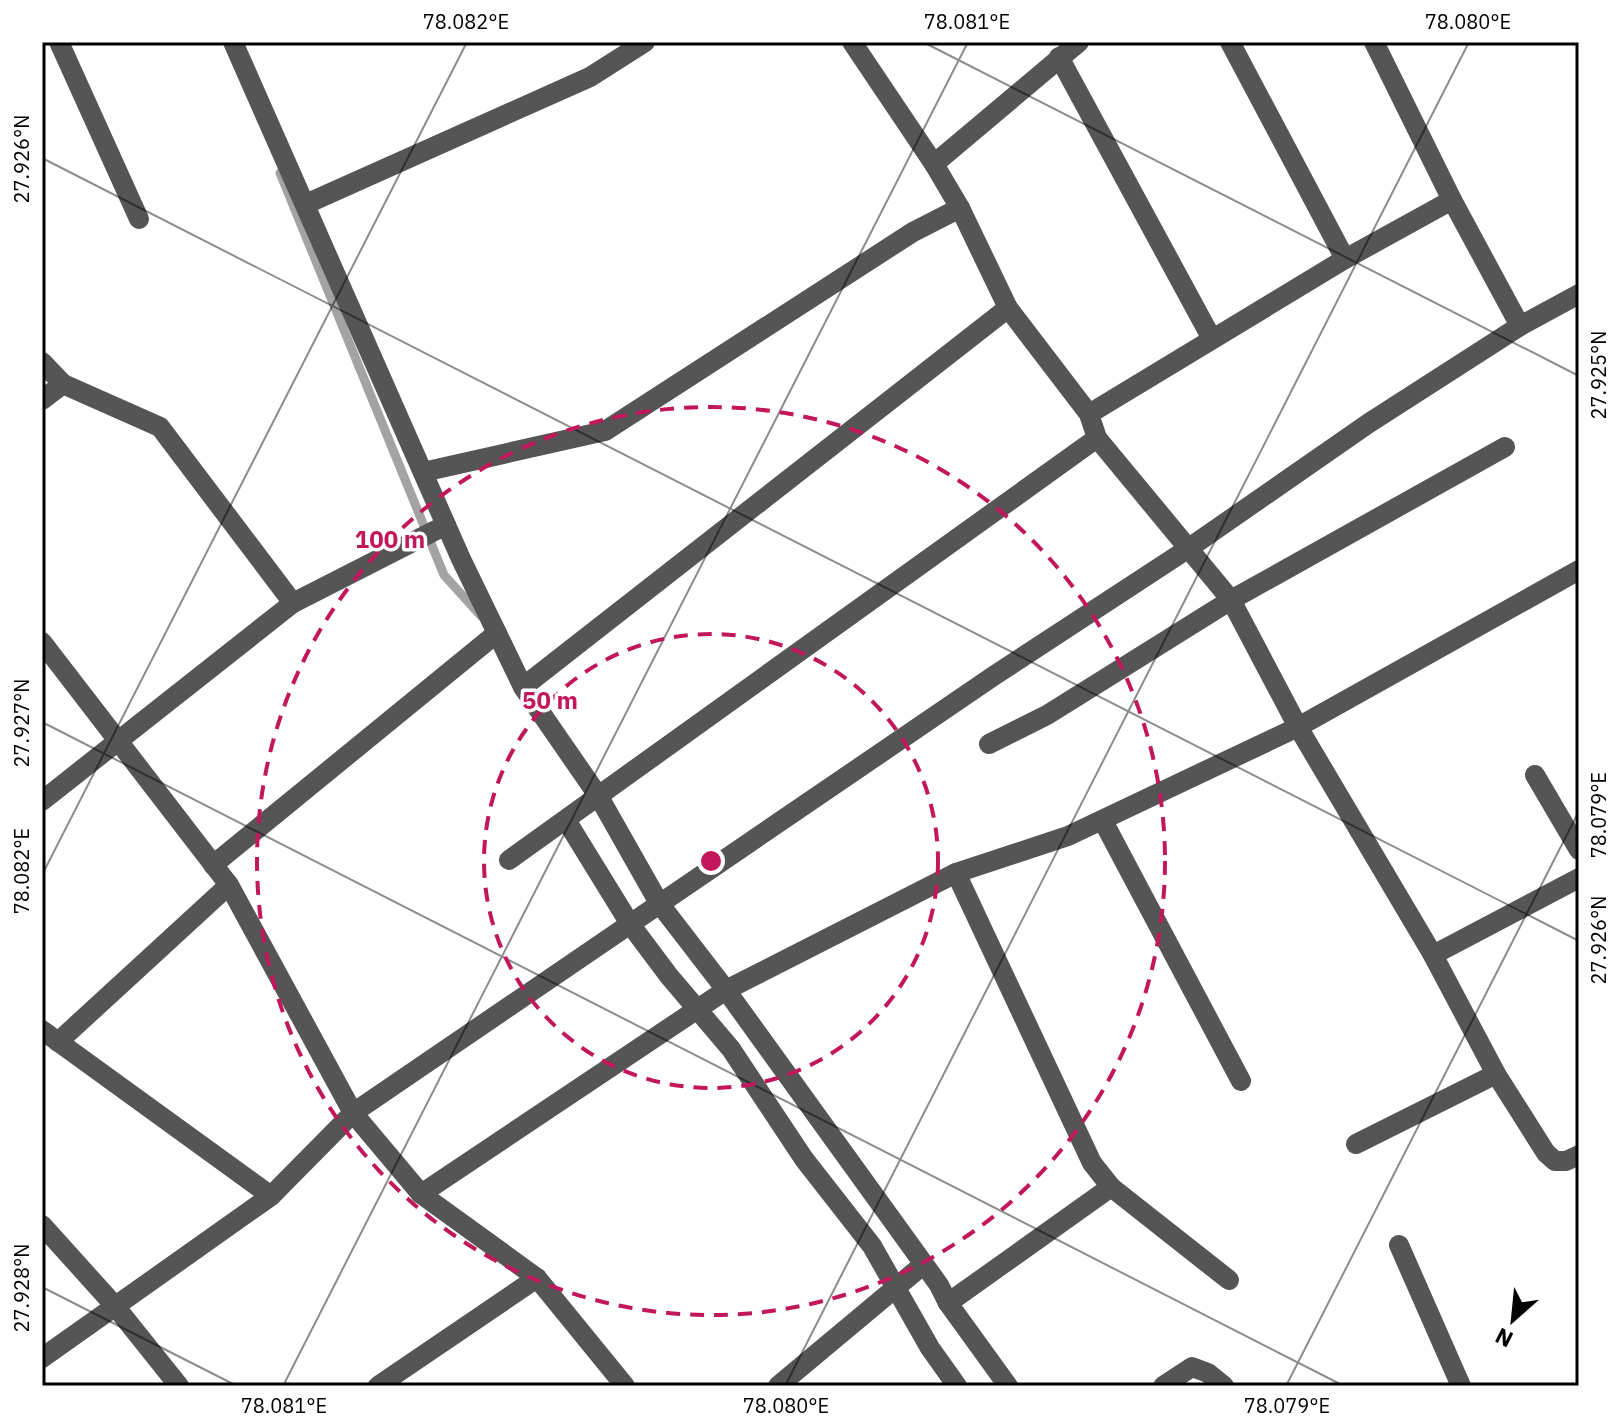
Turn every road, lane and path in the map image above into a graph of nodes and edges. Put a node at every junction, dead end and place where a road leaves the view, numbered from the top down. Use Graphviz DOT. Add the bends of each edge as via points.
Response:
graph roads {
  1 [pos="59,42"];
  2 [pos="233,42"];
  3 [pos="645,42"];
  4 [pos="852,42"];
  5 [pos="1079,42"];
  6 [pos="1230,42"];
  7 [pos="1374,42"];
  8 [pos="1059,57"];
  9 [pos="934,164"];
  10 [pos="1452,200"];
  11 [pos="306,204"];
  12 [pos="960,208"];
  13 [pos="139,219"];
  14 [pos="1345,259"];
  15 [pos="1579,294"];
  16 [pos="1008,308"];
  17 [pos="1520,326"];
  18 [pos="1212,339"];
  19 [pos="42,362"];
  20 [pos="63,384"];
  21 [pos="42,400"];
  22 [pos="1089,414"];
  23 [pos="1097,438"];
  24 [pos="1505,447"];
  25 [pos="423,472"];
  26 [pos="446,525"];
  27 [pos="1189,548"];
  28 [pos="1579,570"];
  29 [pos="1231,600"];
  30 [pos="293,603"];
  31 [pos="497,633"];
  32 [pos="42,642"];
  33 [pos="523,687"];
  34 [pos="1298,727"];
  35 [pos="120,742"];
  36 [pos="989,744"];
  37 [pos="1535,775"];
  38 [pos="599,797"];
  39 [pos="42,801"];
  40 [pos="566,820"];
  41 [pos="1103,821"];
  42 [pos="1579,850"];
  43 [pos="509,860"];
  44 [pos="213,865"];
  45 [pos="956,873"];
  46 [pos="1579,878"];
  47 [pos="229,885"];
  48 [pos="659,903"];
  49 [pos="630,924"];
  50 [pos="1433,955"];
  51 [pos="726,990"];
  52 [pos="697,1009"];
  53 [pos="50,1036"];
  54 [pos="1496,1074"];
  55 [pos="1241,1081"];
  56 [pos="353,1113"];
  57 [pos="1356,1144"];
  58 [pos="1579,1155"];
  59 [pos="1111,1187"];
  60 [pos="421,1194"];
  61 [pos="271,1196"];
  62 [pos="42,1225"];
  63 [pos="1399,1245"];
  64 [pos="924,1264"];
  65 [pos="537,1278"];
  66 [pos="1229,1280"];
  67 [pos="897,1286"];
  68 [pos="948,1303"];
  69 [pos="115,1306"];
  70 [pos="42,1358"];
  71 [pos="179,1386"];
  72 [pos="378,1386"];
  73 [pos="624,1386"];
  74 [pos="778,1386"];
  75 [pos="957,1386"];
  76 [pos="1008,1386"];
  77 [pos="1163,1386"];
  78 [pos="1224,1386"];
  79 [pos="1461,1386"];
  1 -- 13 [label="street"];
  2 -- 11 [label="street"];
  3 -- 11 [label="street" via="590,77"];
  4 -- 9 [label="street"];
  5 -- 8 [label="street"];
  6 -- 14 [label="street"];
  7 -- 10 [label="street"];
  8 -- 9 [label="street"];
  8 -- 18 [label="street"];
  9 -- 12 [label="street"];
  10 -- 14 [label="street"];
  10 -- 17 [label="street"];
  11 -- 25 [label="street"];
  12 -- 16 [label="street"];
  12 -- 25 [label="street" via="913,232 605,431"];
  14 -- 18 [label="street"];
  15 -- 17 [label="street"];
  16 -- 22 [label="street"];
  16 -- 33 [label="street"];
  17 -- 27 [label="street"];
  18 -- 22 [label="street"];
  19 -- 20 [label="street"];
  20 -- 21 [label="street"];
  20 -- 30 [label="street" via="160,427"];
  22 -- 23 [label="street"];
  23 -- 27 [label="street"];
  23 -- 38 [label="street"];
  24 -- 29 [label="street"];
  25 -- 26 [label="street"];
  26 -- 30 [label="street"];
  26 -- 31 [label="street"];
  27 -- 29 [label="street"];
  27 -- 48 [label="street"];
  28 -- 34 [label="street"];
  29 -- 34 [label="street"];
  29 -- 36 [label="street" via="1047,715"];
  30 -- 35 [label="street"];
  31 -- 33 [label="street"];
  31 -- 44 [label="street"];
  32 -- 35 [label="street"];
  33 -- 38 [label="street"];
  34 -- 41 [label="street"];
  34 -- 50 [label="street"];
  35 -- 39 [label="street"];
  35 -- 44 [label="street"];
  37 -- 42 [label="street"];
  38 -- 40 [label="street"];
  38 -- 48 [label="street"];
  40 -- 43 [label="street"];
  40 -- 49 [label="street"];
  41 -- 45 [label="street"];
  41 -- 55 [label="street"];
  44 -- 47 [label="street"];
  45 -- 51 [label="street"];
  45 -- 59 [label="street" via="1075,1133"];
  46 -- 50 [label="street"];
  47 -- 53 [label="street"];
  47 -- 56 [label="street"];
  48 -- 49 [label="street"];
  48 -- 51 [label="street"];
  49 -- 52 [label="street"];
  49 -- 56 [label="street"];
  50 -- 54 [label="street"];
  51 -- 52 [label="street"];
  51 -- 64 [label="street"];
  52 -- 60 [label="street"];
  52 -- 67 [label="street" via="731,1049"];
  53 -- 61 [label="street"];
  54 -- 57 [label="street"];
  54 -- 58 [label="street" via="1546,1153 1555,1161"];
  56 -- 60 [label="street"];
  56 -- 61 [label="street"];
  59 -- 66 [label="street"];
  59 -- 68 [label="street"];
  60 -- 65 [label="street"];
  61 -- 69 [label="street"];
  62 -- 69 [label="street"];
  63 -- 79 [label="street"];
  64 -- 67 [label="street"];
  64 -- 68 [label="street"];
  65 -- 72 [label="street"];
  65 -- 73 [label="street"];
  67 -- 74 [label="street"];
  67 -- 75 [label="street"];
  68 -- 76 [label="street"];
  69 -- 70 [label="street"];
  69 -- 71 [label="street"];
  77 -- 78 [label="street" via="1192,1367"];
}
